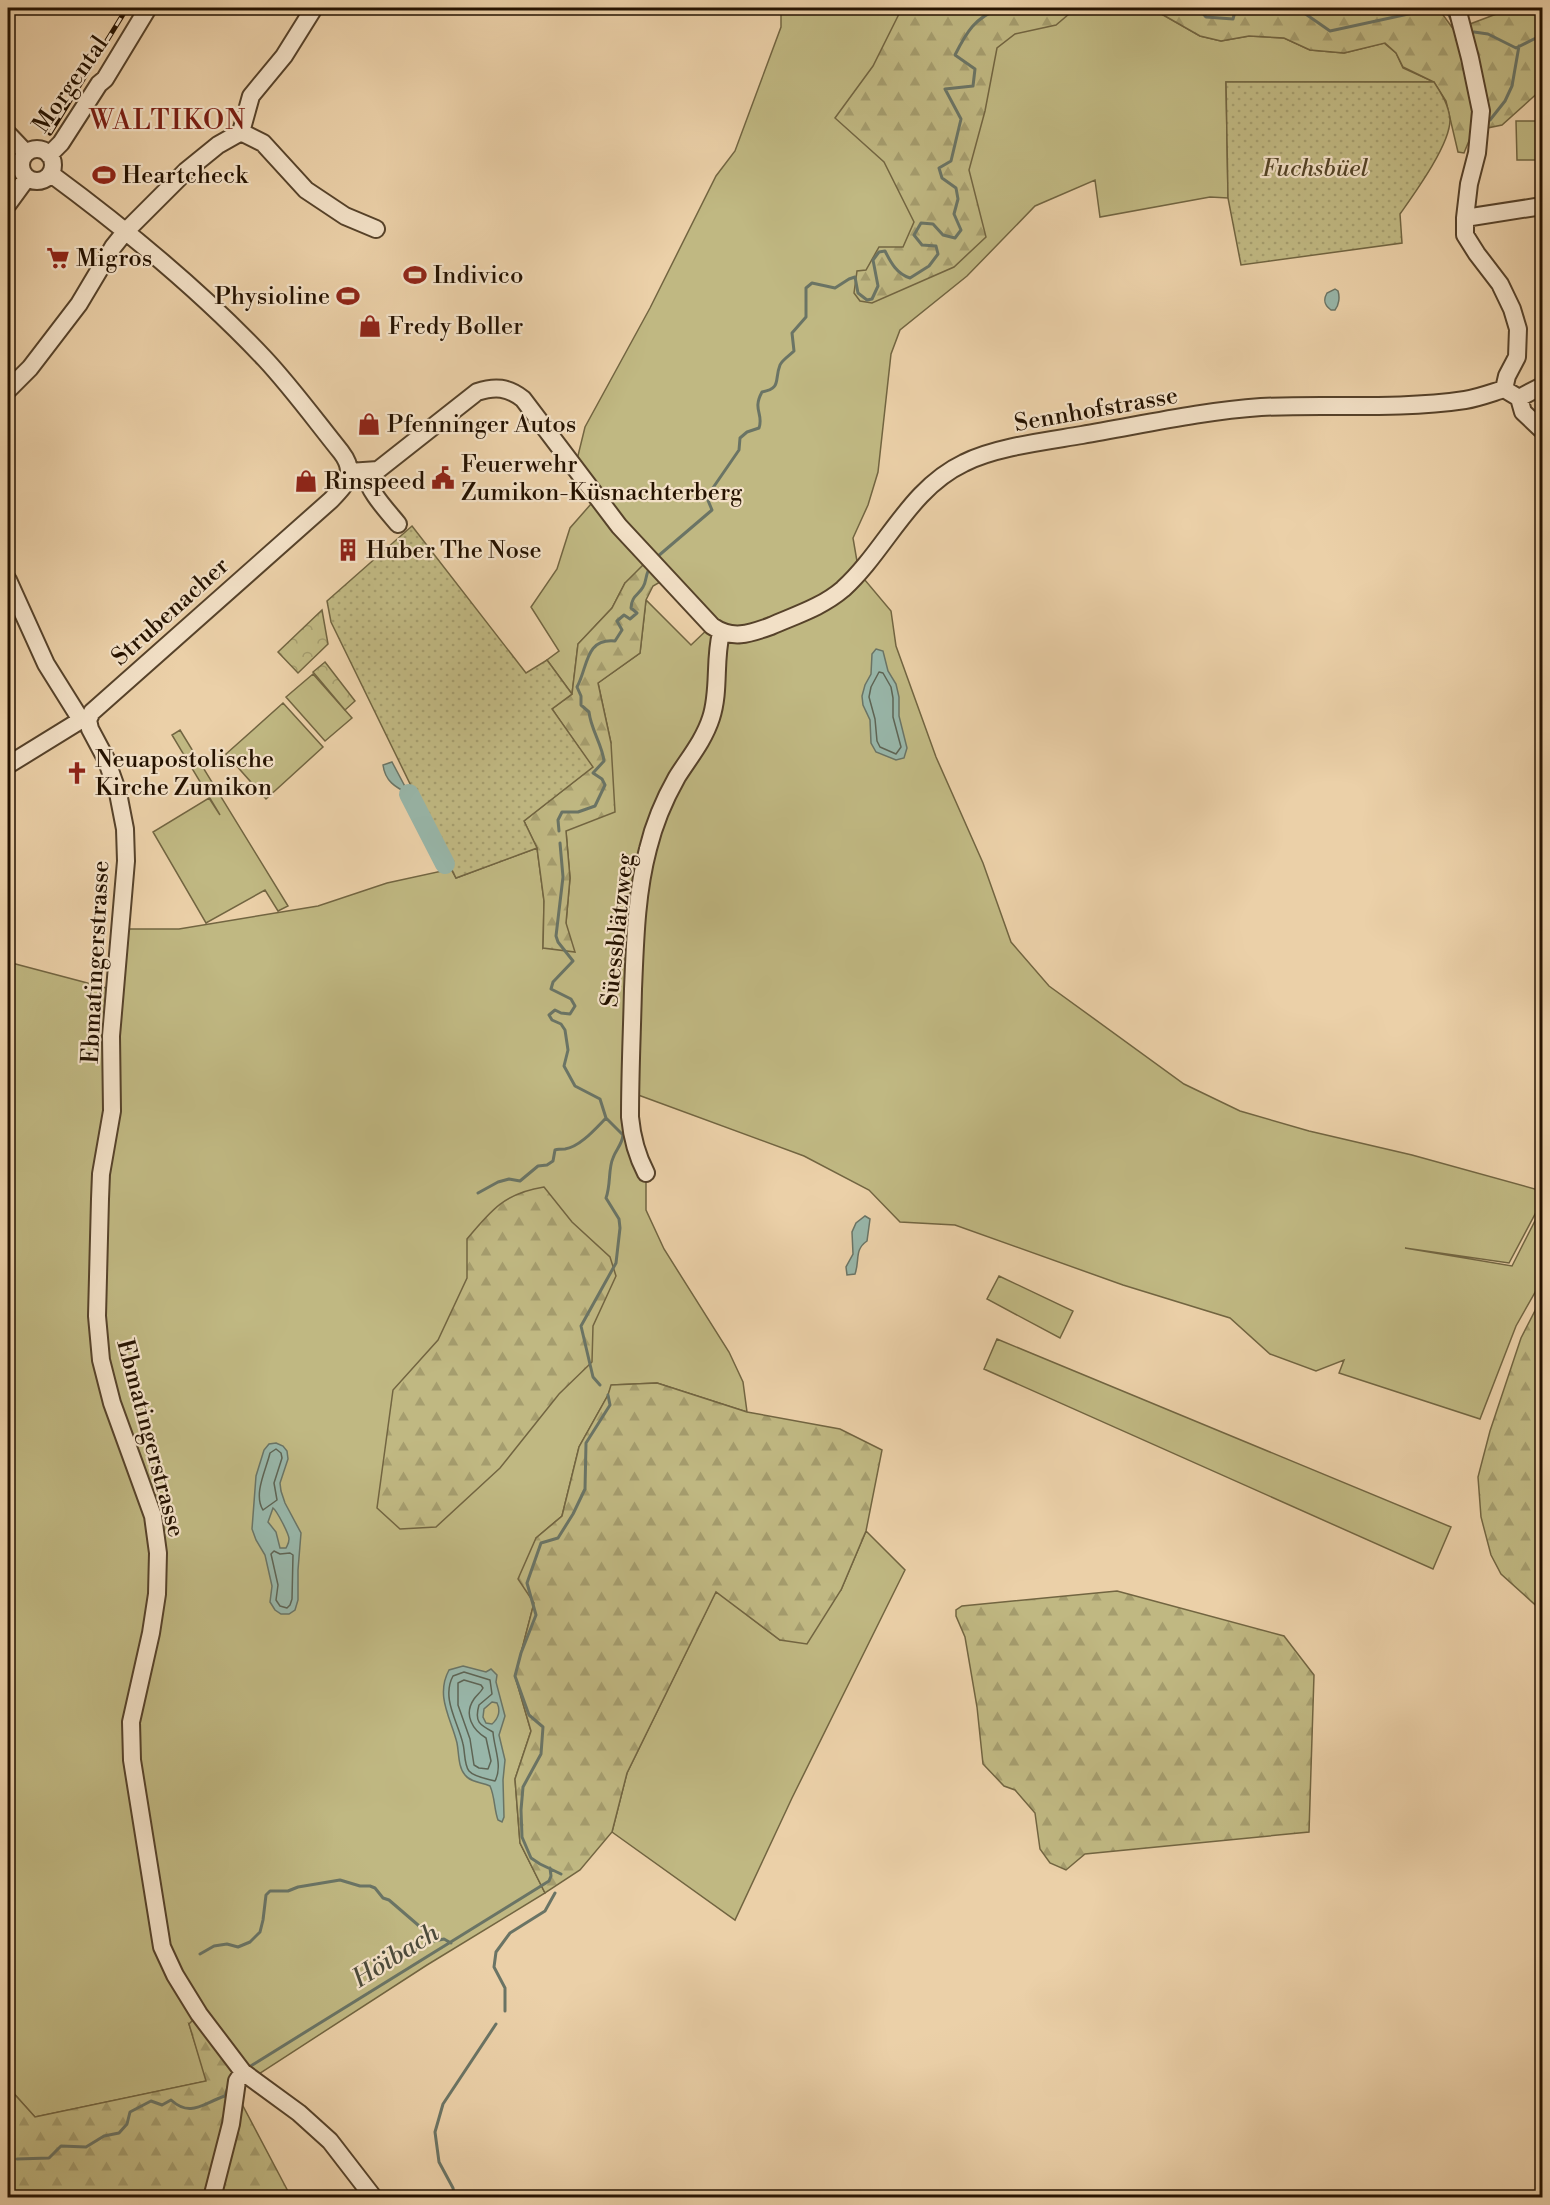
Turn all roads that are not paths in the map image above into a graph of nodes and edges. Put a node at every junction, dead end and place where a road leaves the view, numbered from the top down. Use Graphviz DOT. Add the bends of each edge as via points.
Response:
graph roads {
  1 [pos="148,8"];
  2 [pos="314,8"];
  3 [pos="1457,8"];
  4 [pos="241,132"];
  5 [pos="8,135"];
  6 [pos="26,153"];
  7 [pos="49,155"];
  8 [pos="51,174"];
  9 [pos="27,178"];
  10 [pos="8,204"];
  11 [pos="1542,206"];
  12 [pos="1465,218"];
  13 [pos="376,229"];
  14 [pos="125,232"];
  15 [pos="1542,386"];
  16 [pos="1504,389"];
  17 [pos="8,390"];
  18 [pos="1519,398"];
  19 [pos="1542,430"];
  20 [pos="357,472"];
  21 [pos="398,524"];
  22 [pos="9,585"];
  23 [pos="721,633"];
  24 [pos="84,720"];
  25 [pos="8,765"];
  26 [pos="646,1173"];
  27 [pos="243,2072"];
  28 [pos="213,2198"];
  29 [pos="374,2198"];
  1 -- 7 [label="street, Morgental" via="105,79"];
  2 -- 4 [label="street" via="284,56 251,96"];
  3 -- 12 [label="street" via="1481,111"];
  4 -- 13 [label="street" via="263,143 306,190 333,209"];
  4 -- 14 [label="street" via="186,171"];
  5 -- 6 [label="street"];
  6 -- 7 [label="street" via="36,149"];
  6 -- 9 [label="street" via="21,168"];
  7 -- 8 [label="street" via="53,164"];
  8 -- 9 [label="street" via="37,181"];
  8 -- 14 [label="street"];
  9 -- 10 [label="street"];
  11 -- 12 [label="street"];
  12 -- 16 [label="street" via="1465,235 1500,284 1516,319 1517,357"];
  14 -- 17 [label="street" via="79,304"];
  14 -- 20 [label="street" via="207,300 267,362"];
  15 -- 18 [label="street"];
  16 -- 18 [label="street"];
  16 -- 23 [label="street, Sennhofstrasse" via="1466,400 1411,405 1260,408 1205,414 986,455 940,476 920,495 858,573 822,605 749,633"];
  18 -- 19 [label="street" via="1523,412"];
  20 -- 21 [label="street"];
  20 -- 23 [label="street" via="382,467 477,392 490,387 506,389 523,399 619,526"];
  20 -- 24 [label="street, Strubenacher" via="331,500"];
  22 -- 24 [label="street, Ebmatingerstrasse" via="46,664"];
  23 -- 26 [label="street, Süessblätzweg" via="711,718 703,739 657,817 640,894 635,938 630,1117 637,1156"];
  24 -- 25 [label="street, Strubenacher"];
  24 -- 27 [label="street, Ebmatingerstrasse" via="106,759 118,793 126,861 111,1036 112,1111 101,1182 97,1316 101,1360 112,1403 153,1516 158,1553 151,1633 131,1722 132,1760 162,1947 199,2014"];
  27 -- 28 [label="street" via="237,2081"];
  27 -- 29 [label="street, Ebmatingerstrasse" via="330,2140"];
}
